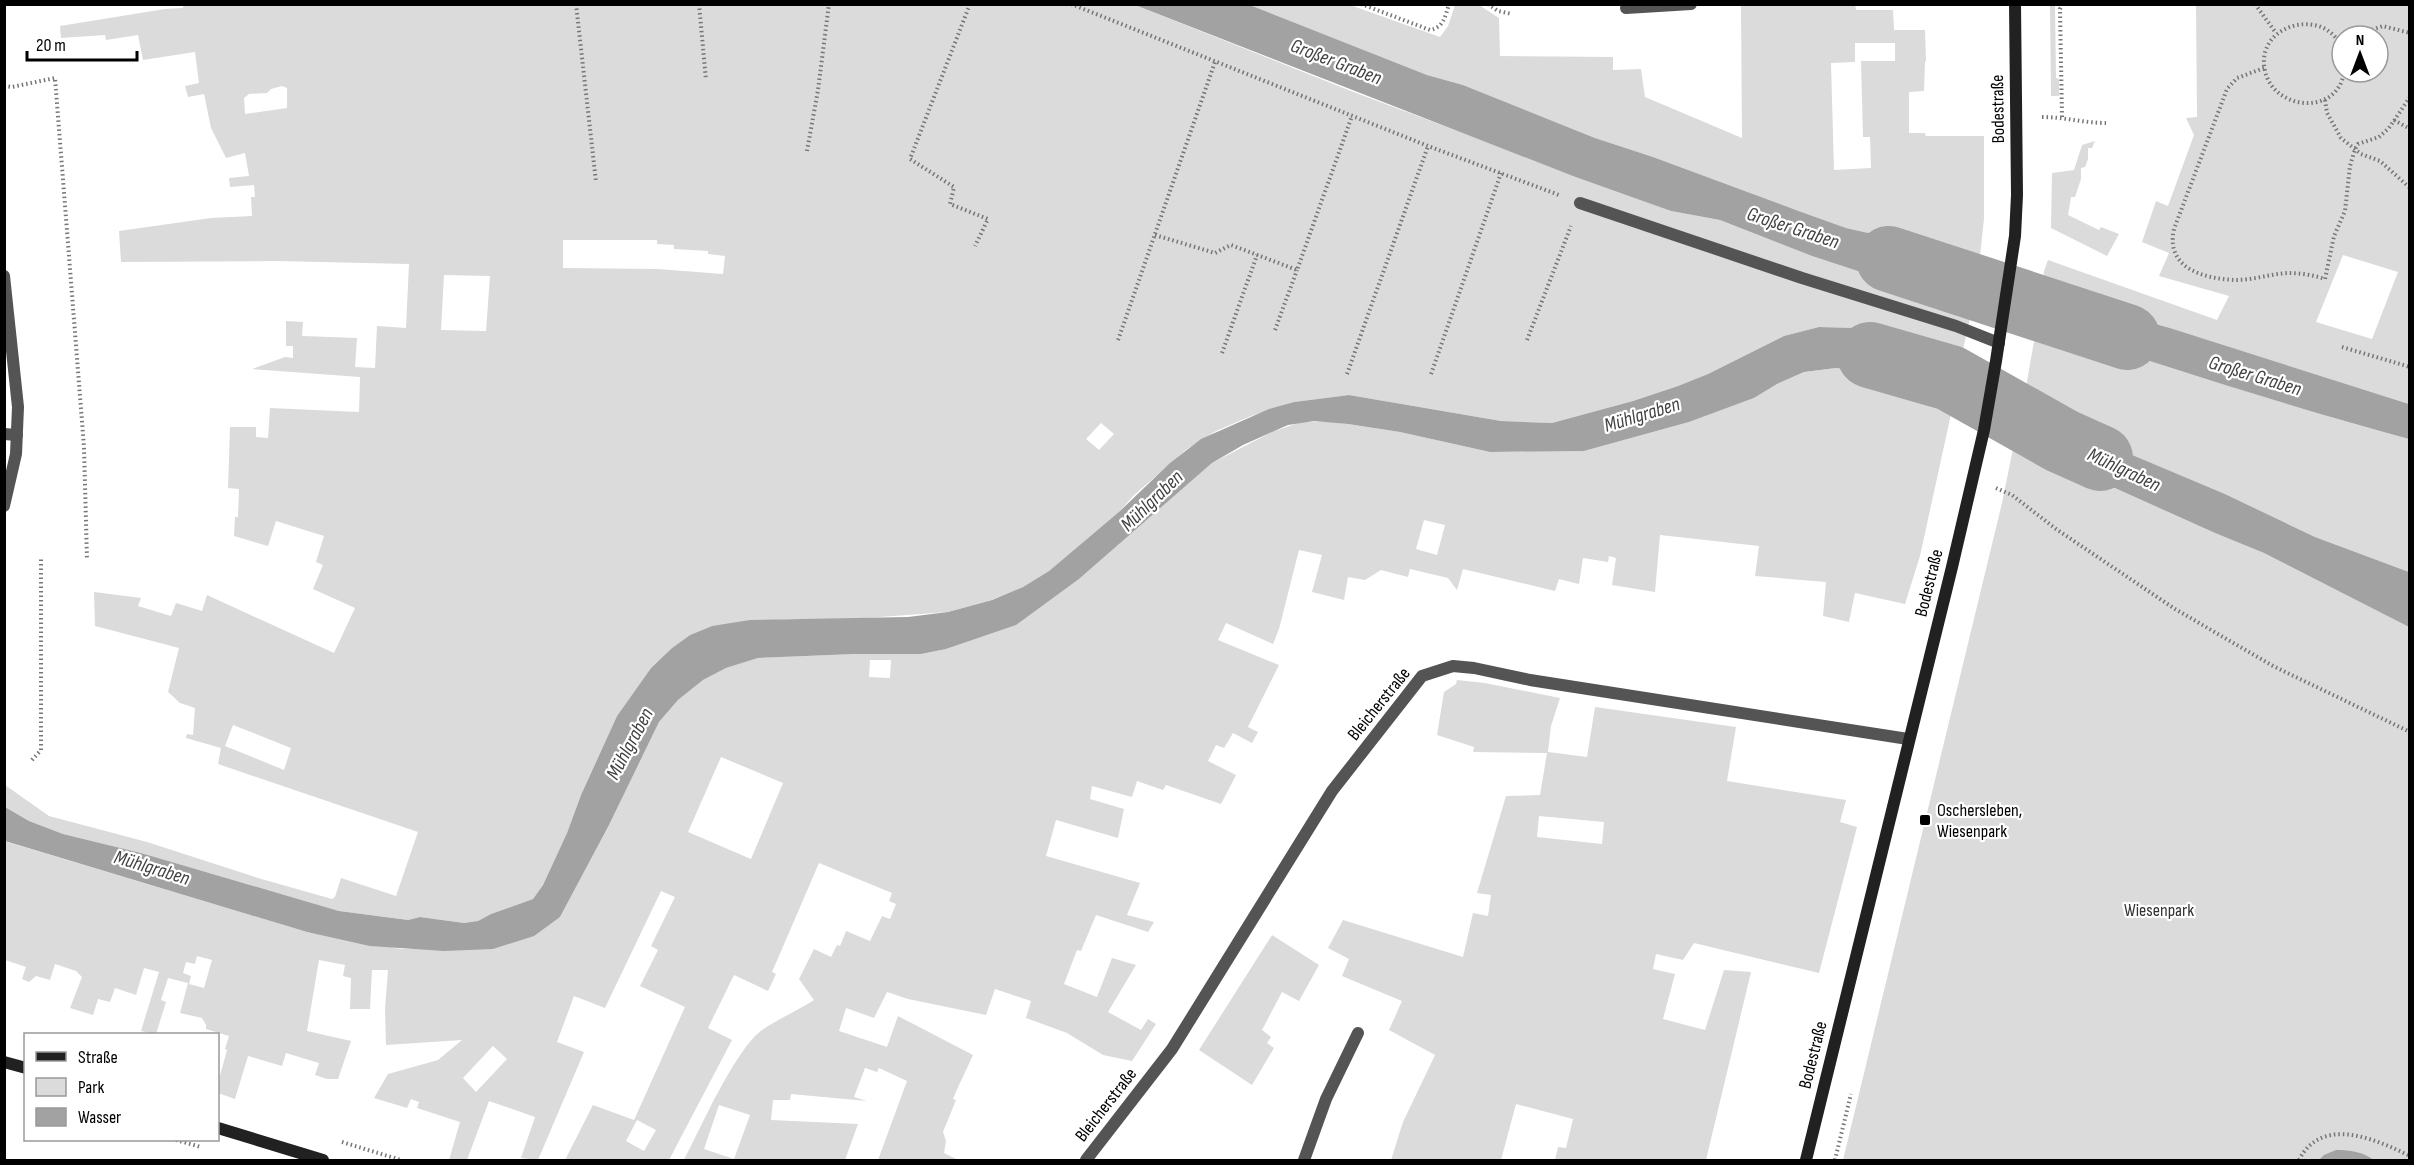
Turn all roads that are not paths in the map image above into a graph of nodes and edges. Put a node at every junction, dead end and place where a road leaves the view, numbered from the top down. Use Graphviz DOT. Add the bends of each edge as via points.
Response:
graph roads {
  1 [pos="1691,4"];
  2 [pos="2015,4"];
  3 [pos="1626,9"];
  4 [pos="1580,203"];
  5 [pos="4,276"];
  6 [pos="1999,343"];
  7 [pos="11,435"];
  8 [pos="4,506"];
  9 [pos="1908,740"];
  10 [pos="1358,1033"];
  11 [pos="4,1062"];
  12 [pos="24,1067"];
  13 [pos="219,1128"];
  14 [pos="323,1161"];
  15 [pos="1086,1161"];
  16 [pos="1304,1161"];
  17 [pos="1806,1161"];
  1 -- 3 [label="street"];
  2 -- 6 [label="main road, Bodestraße" via="2017,195 2012,262"];
  4 -- 6 [label="street"];
  5 -- 7 [label="street" via="18,406"];
  6 -- 9 [label="main road, Bodestraße" via="1983,430"];
  7 -- 8 [label="street" via="16,454"];
  9 -- 15 [label="street, Bleicherstraße" via="1474,668 1453,666 1422,676 1332,791 1172,1049"];
  9 -- 17 [label="main road, Bodestraße"];
  10 -- 16 [label="street" via="1326,1099"];
  11 -- 12 [label="main road"];
  13 -- 14 [label="main road"];
}
